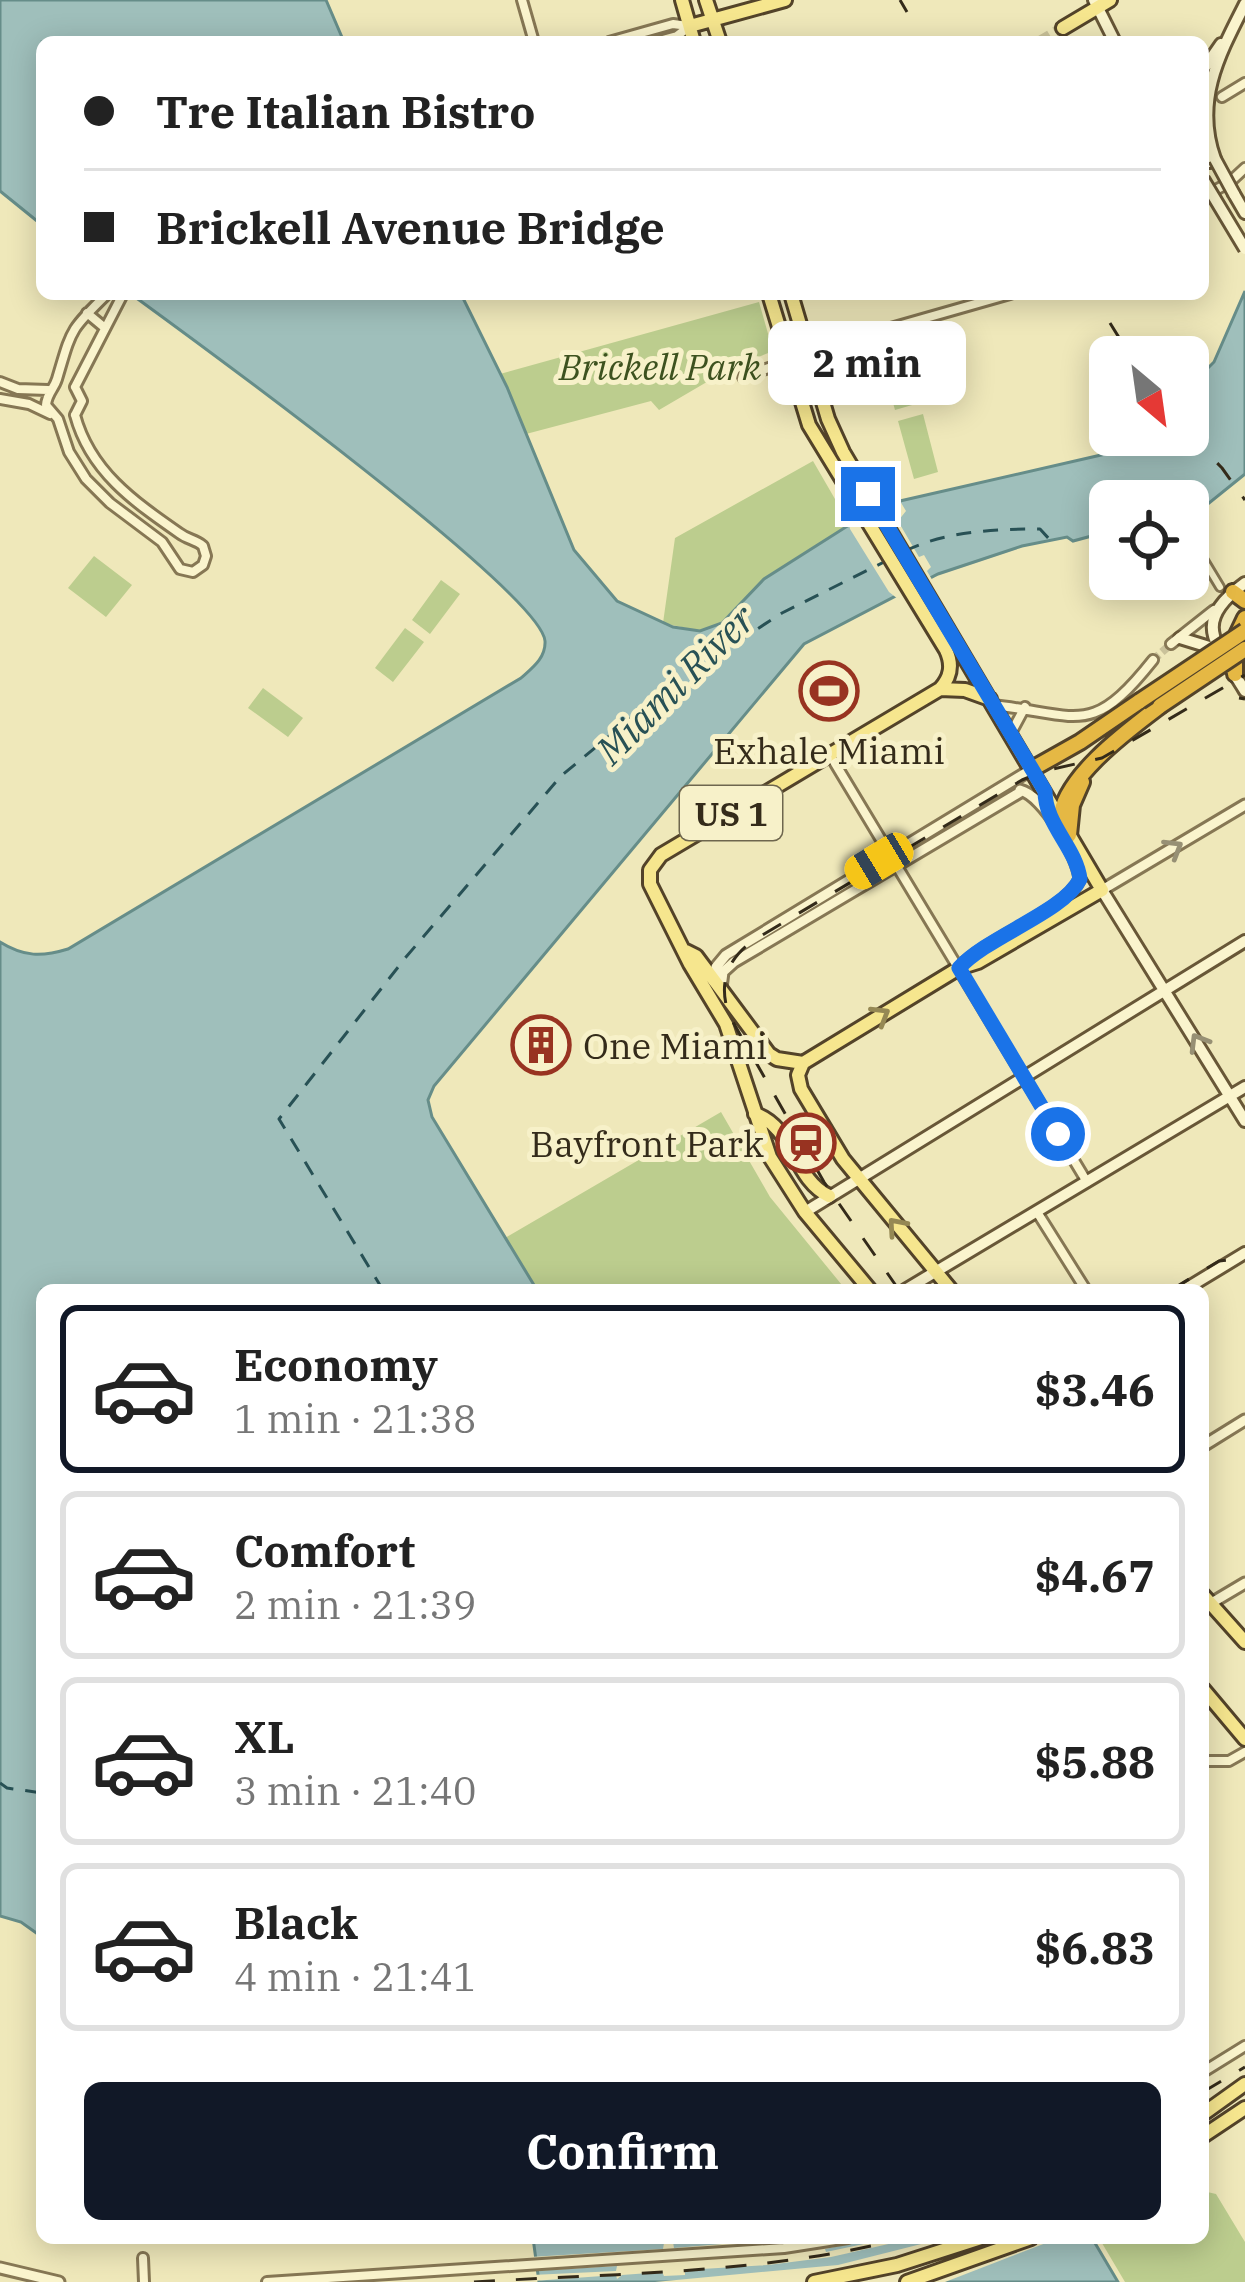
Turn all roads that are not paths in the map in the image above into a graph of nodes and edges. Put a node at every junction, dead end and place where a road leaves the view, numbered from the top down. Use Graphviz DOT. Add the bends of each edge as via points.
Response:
graph roads {
  1 [pos="523,0"];
  2 [pos="682,0"];
  3 [pos="706,0"];
  4 [pos="785,0"];
  5 [pos="1100,2"];
  6 [pos="1245,4"];
  7 [pos="712,20"];
  8 [pos="690,26"];
  9 [pos="1063,28"];
  10 [pos="1231,33"];
  11 [pos="532,36"];
  12 [pos="630,36"];
  13 [pos="677,36"];
  14 [pos="692,36"];
  15 [pos="718,36"];
  16 [pos="1113,36"];
  17 [pos="1209,62"];
  18 [pos="1245,83"];
  19 [pos="1209,89"];
  20 [pos="1222,97"];
  21 [pos="1209,157"];
  22 [pos="1245,168"];
  23 [pos="1209,189"];
  24 [pos="1209,194"];
  25 [pos="1245,213"];
  26 [pos="1245,249"];
  27 [pos="101,300"];
  28 [pos="120,300"];
  29 [pos="771,300"];
  30 [pos="793,300"];
  31 [pos="989,300"];
  32 [pos="87,313"];
  33 [pos="105,328"];
  34 [pos="808,351"];
  35 [pos="789,357"];
  36 [pos="743,377"];
  37 [pos="0,382"];
  38 [pos="75,387"];
  39 [pos="52,388"];
  40 [pos="0,399"];
  41 [pos="75,415"];
  42 [pos="55,417"];
  43 [pos="187,538"];
  44 [pos="173,555"];
  45 [pos="1209,558"];
  46 [pos="1236,590"];
  47 [pos="1215,609"];
  48 [pos="1245,618"];
  49 [pos="940,627"];
  50 [pos="1245,632"];
  51 [pos="1180,637"];
  52 [pos="1245,650"];
  53 [pos="1222,652"];
  54 [pos="1153,660"];
  55 [pos="1235,674"];
  56 [pos="940,689"];
  57 [pos="1245,691"];
  58 [pos="992,702"];
  59 [pos="1025,707"];
  60 [pos="1010,734"];
  61 [pos="829,754"];
  62 [pos="1032,770"];
  63 [pos="1083,777"];
  64 [pos="1005,785"];
  65 [pos="1022,791"];
  66 [pos="1245,805"];
  67 [pos="1053,815"];
  68 [pos="1069,835"];
  69 [pos="890,854"];
  70 [pos="897,865"];
  71 [pos="1102,890"];
  72 [pos="1245,940"];
  73 [pos="686,951"];
  74 [pos="959,968"];
  75 [pos="718,986"];
  76 [pos="1166,988"];
  77 [pos="718,1009"];
  78 [pos="803,1063"];
  79 [pos="1024,1078"];
  80 [pos="1245,1087"];
  81 [pos="1230,1096"];
  82 [pos="754,1114"];
  83 [pos="1245,1120"];
  84 [pos="856,1179"];
  85 [pos="1087,1182"];
  86 [pos="829,1196"];
  87 [pos="805,1212"];
  88 [pos="1037,1212"];
  89 [pos="1245,1253"];
  90 [pos="936,1272"];
  91 [pos="865,1284"];
  92 [pos="915,1284"];
  93 [pos="946,1284"];
  94 [pos="1082,1284"];
  95 [pos="1194,1284"];
  96 [pos="1245,1420"];
  97 [pos="1209,1442"];
  98 [pos="1245,1582"];
  99 [pos="1209,1600"];
  100 [pos="1209,1605"];
  101 [pos="1245,1642"];
  102 [pos="1209,1696"];
  103 [pos="1245,1739"];
  104 [pos="1245,1752"];
  105 [pos="1209,1761"];
  106 [pos="1245,2046"];
  107 [pos="1209,2068"];
  108 [pos="1245,2084"];
  109 [pos="1245,2108"];
  110 [pos="1209,2110"];
  111 [pos="1209,2132"];
  112 [pos="810,2244"];
  113 [pos="962,2244"];
  114 [pos="1014,2244"];
  115 [pos="143,2258"];
  116 [pos="0,2268"];
  117 [pos="59,2282"];
  118 [pos="144,2282"];
  119 [pos="267,2282"];
  120 [pos="814,2282"];
  121 [pos="907,2282"];
  1 -- 11 [label="street"];
  2 -- 8 [label="main road"];
  3 -- 7 [label="main road"];
  4 -- 7 [label="main road"];
  5 -- 9 [label="main road"];
  5 -- 16 [label="main road"];
  6 -- 10 [label="main road"];
  7 -- 8 [label="main road"];
  7 -- 15 [label="main road"];
  8 -- 12 [label="street"];
  8 -- 13 [label="street"];
  8 -- 14 [label="main road"];
  10 -- 17 [label="main road"];
  10 -- 19 [label="main road"];
  18 -- 20 [label="street"];
  21 -- 25 [label="main road, bridge"];
  22 -- 24 [label="street"];
  23 -- 26 [label="main road, bridge"];
  27 -- 32 [label="street"];
  28 -- 33 [label="street"];
  29 -- 35 [label="main road"];
  30 -- 34 [label="main road"];
  31 -- 34 [label="street"];
  32 -- 33 [label="street"];
  32 -- 39 [label="street" via="65,343"];
  33 -- 38 [label="street"];
  34 -- 35 [label="street"];
  34 -- 49 [label="main road" via="828,419"];
  35 -- 36 [label="street"];
  35 -- 49 [label="main road" via="809,425 835,472"];
  37 -- 39 [label="street"];
  38 -- 39 [label="street"];
  38 -- 41 [label="street" via="82,400"];
  39 -- 42 [label="street" via="46,401"];
  40 -- 42 [label="street"];
  41 -- 42 [label="street"];
  41 -- 43 [label="street" via="103,472"];
  42 -- 44 [label="street" via="91,484"];
  43 -- 44 [label="street"];
  43 -- 44 [label="street" via="203,546 203,566 185,572"];
  45 -- 46 [label="street"];
  46 -- 47 [label="main road"];
  47 -- 51 [label="street"];
  47 -- 53 [label="main road" via="1212,632"];
  48 -- 55 [label="highway" via="1235,638"];
  49 -- 56 [label="main road" via="950,662"];
  49 -- 58 [label="main road"];
  50 -- 62 [label="highway, bridge"];
  51 -- 53 [label="main road"];
  52 -- 63 [label="highway, bridge" via="1160,706"];
  53 -- 55 [label="main road"];
  54 -- 59 [label="street" via="1092,715"];
  55 -- 57 [label="main road"];
  56 -- 58 [label="main road"];
  56 -- 61 [label="main road, US 1"];
  58 -- 59 [label="street"];
  58 -- 60 [label="main road"];
  59 -- 60 [label="street"];
  60 -- 62 [label="main road"];
  61 -- 69 [label="street"];
  61 -- 73 [label="main road, US 1" via="661,855 650,870 655,900"];
  62 -- 64 [label="street"];
  62 -- 67 [label="main road"];
  63 -- 67 [label="highway"];
  63 -- 68 [label="highway"];
  64 -- 65 [label="street"];
  64 -- 69 [label="street"];
  65 -- 67 [label="street"];
  65 -- 70 [label="street"];
  71 -- 66 [label="street, one-way"];
  67 -- 68 [label="main road"];
  67 -- 74 [label="street" via="1080,879 1069,896"];
  68 -- 71 [label="main road"];
  69 -- 70 [label="street"];
  69 -- 75 [label="street" via="726,955 716,967"];
  70 -- 74 [label="street"];
  70 -- 75 [label="street" via="732,963"];
  71 -- 74 [label="main road"];
  71 -- 76 [label="main road"];
  72 -- 76 [label="main road"];
  73 -- 75 [label="main road"];
  73 -- 77 [label="main road, US 1"];
  78 -- 74 [label="main road, one-way"];
  74 -- 79 [label="street"];
  75 -- 77 [label="main road"];
  75 -- 78 [label="main road" via="769,1054"];
  76 -- 79 [label="main road"];
  81 -- 76 [label="main road, one-way"];
  77 -- 82 [label="main road, US 1"];
  78 -- 84 [label="main road" via="801,1089"];
  79 -- 84 [label="main road"];
  79 -- 85 [label="street"];
  80 -- 81 [label="main road"];
  81 -- 83 [label="main road"];
  81 -- 85 [label="main road"];
  82 -- 86 [label="main road" via="773,1123 815,1189"];
  82 -- 87 [label="main road, US 1"];
  84 -- 86 [label="main road"];
  90 -- 84 [label="main road, one-way"];
  85 -- 88 [label="main road"];
  86 -- 87 [label="main road"];
  87 -- 91 [label="main road, US 1"];
  88 -- 90 [label="main road"];
  88 -- 94 [label="street"];
  89 -- 95 [label="main road"];
  90 -- 92 [label="main road"];
  90 -- 93 [label="main road"];
  96 -- 97 [label="street"];
  98 -- 99 [label="street"];
  100 -- 101 [label="main road"];
  102 -- 103 [label="main road"];
  104 -- 105 [label="street"];
  106 -- 107 [label="street"];
  108 -- 110 [label="main road"];
  109 -- 111 [label="main road"];
  112 -- 119 [label="street"];
  113 -- 120 [label="main road"];
  114 -- 121 [label="main road"];
  115 -- 118 [label="street"];
  116 -- 117 [label="street"];
}
